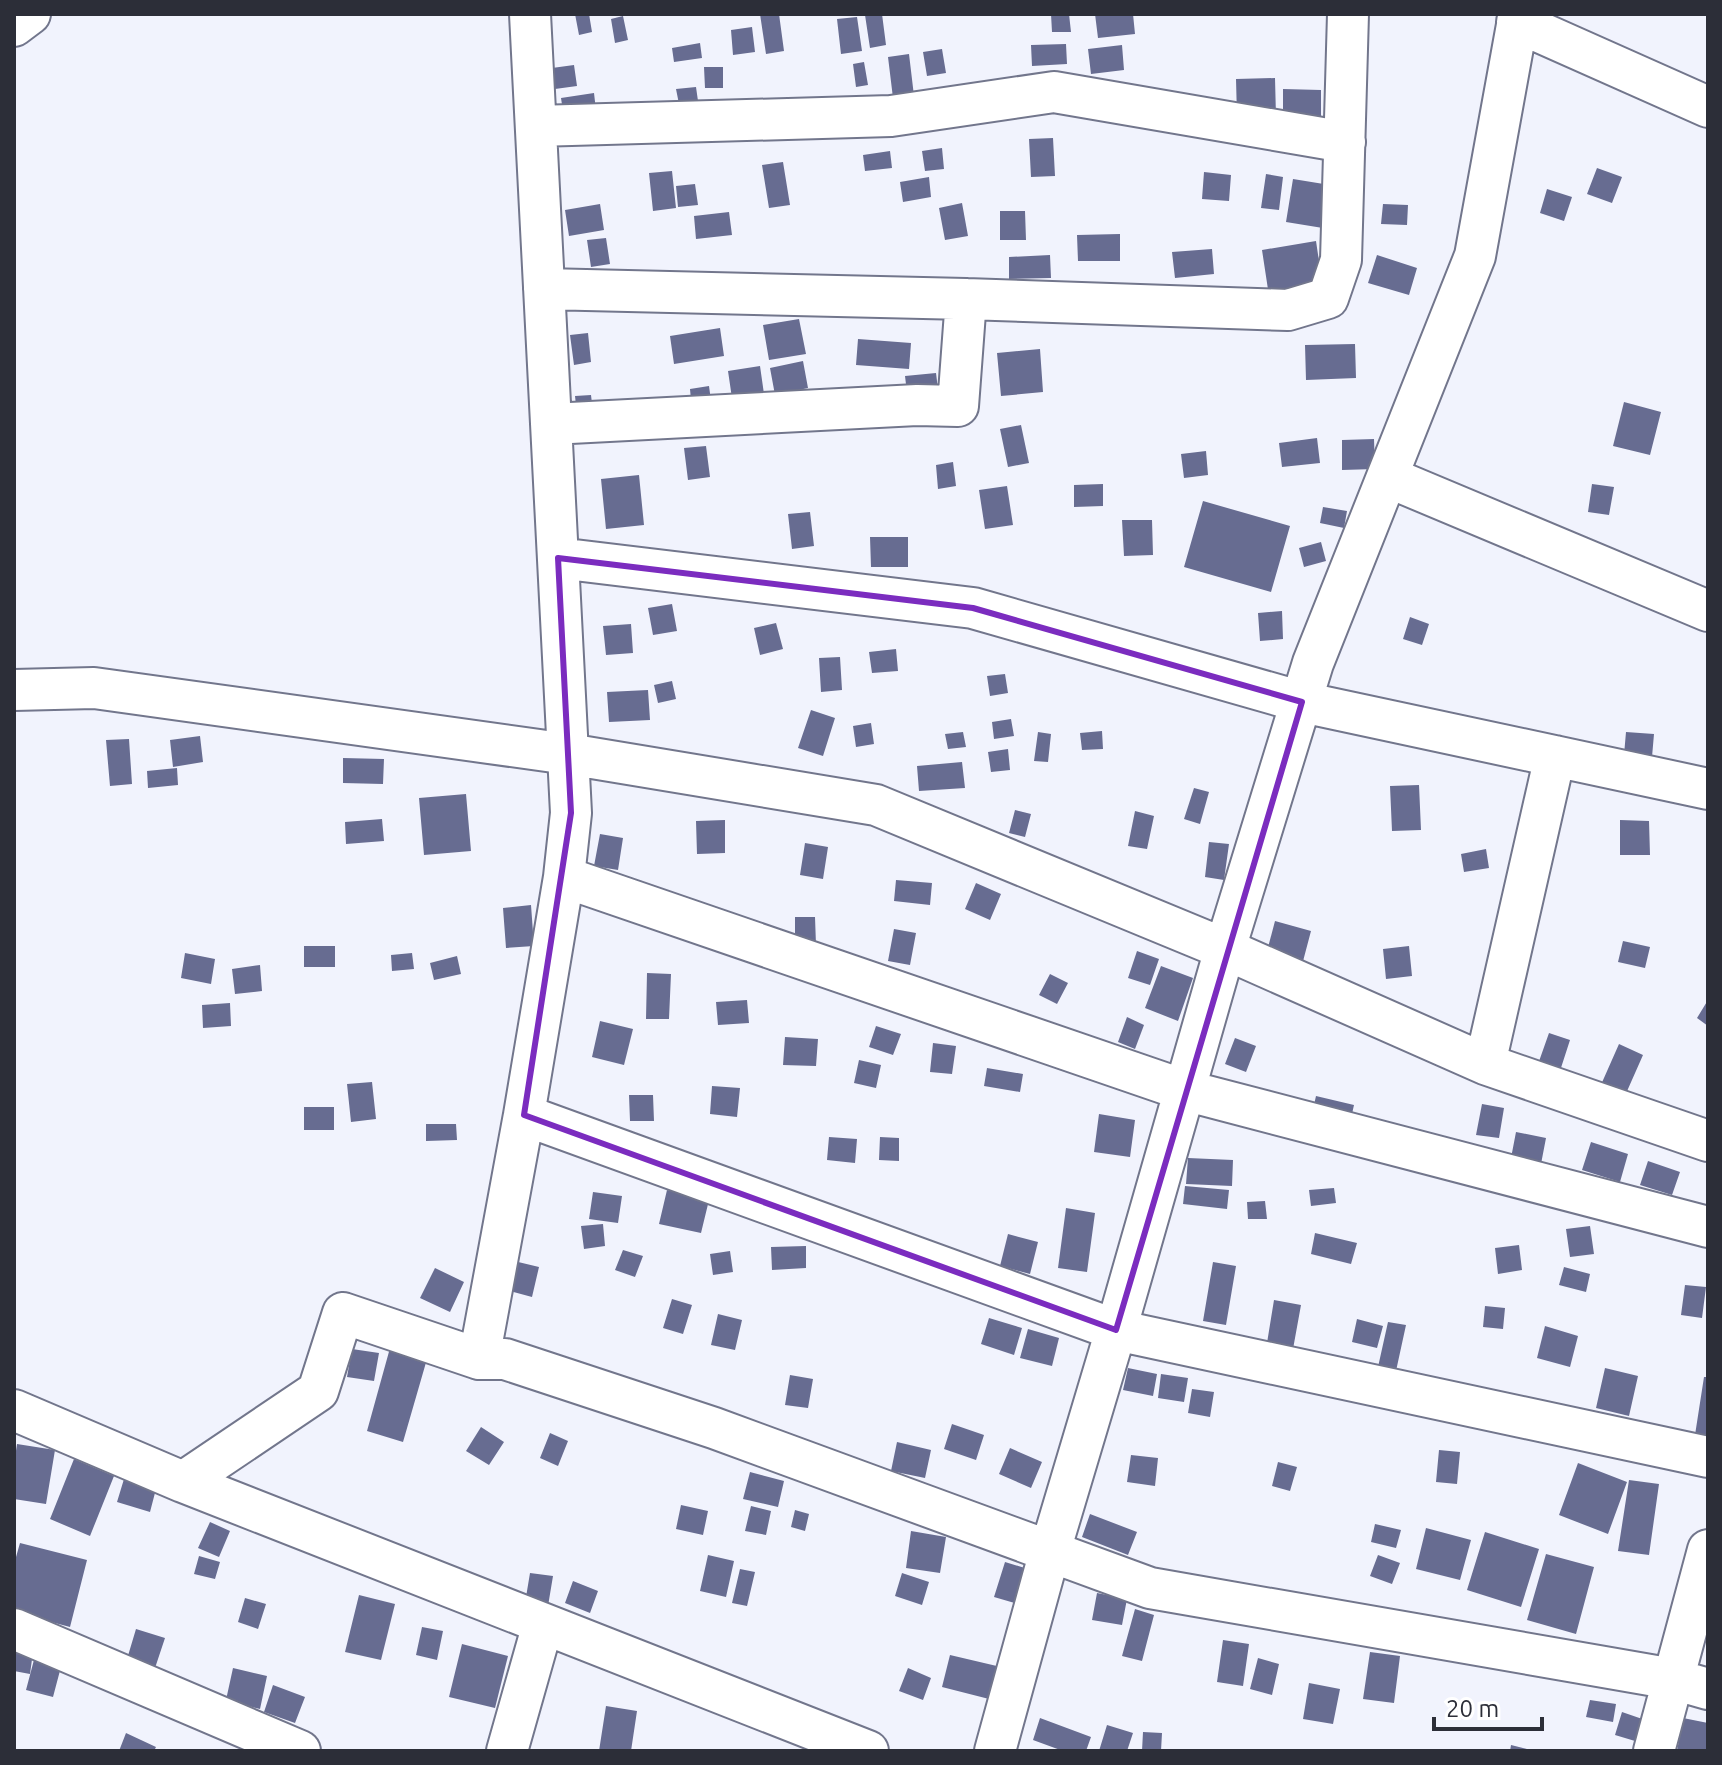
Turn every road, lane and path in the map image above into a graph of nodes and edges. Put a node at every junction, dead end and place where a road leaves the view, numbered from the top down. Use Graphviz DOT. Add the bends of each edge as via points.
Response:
graph roads {
  1 [pos="30,14"];
  2 [pos="530,14"];
  3 [pos="1348,14"];
  4 [pos="1518,18"];
  5 [pos="14,26"];
  6 [pos="1708,107"];
  7 [pos="536,126"];
  8 [pos="1345,142"];
  9 [pos="544,289"];
  10 [pos="966,299"];
  11 [pos="551,424"];
  12 [pos="1388,477"];
  13 [pos="558,558"];
  14 [pos="1708,611"];
  15 [pos="14,690"];
  16 [pos="1302,702"];
  17 [pos="568,754"];
  18 [pos="1555,756"];
  19 [pos="1708,789"];
  20 [pos="564,877"];
  21 [pos="1225,949"];
  22 [pos="1485,1064"];
  23 [pos="1184,1090"];
  24 [pos="524,1115"];
  25 [pos="1708,1141"];
  26 [pos="1708,1227"];
  27 [pos="1116,1330"];
  28 [pos="479,1359"];
  29 [pos="14,1410"];
  30 [pos="1708,1457"];
  31 [pos="183,1482"];
  32 [pos="1708,1550"];
  33 [pos="1050,1551"];
  34 [pos="543,1624"];
  35 [pos="14,1629"];
  36 [pos="1691,1684"];
  37 [pos="300,1751"];
  38 [pos="507,1751"];
  39 [pos="868,1751"];
  40 [pos="995,1751"];
  41 [pos="1654,1751"];
  1 -- 5 [label="street"];
  2 -- 7 [label="street"];
  3 -- 8 [label="street"];
  4 -- 6 [label="street"];
  4 -- 12 [label="street" via="1475,256"];
  7 -- 8 [label="street" via="891,116 1054,92"];
  7 -- 9 [label="street"];
  8 -- 10 [label="street" via="1341,260 1328,298 1288,310"];
  9 -- 10 [label="street"];
  9 -- 11 [label="street"];
  10 -- 11 [label="street" via="958,406"];
  11 -- 13 [label="street"];
  12 -- 14 [label="street"];
  12 -- 16 [label="street"];
  13 -- 16 [label="street" via="973,608"];
  13 -- 17 [label="street"];
  15 -- 17 [label="street" via="94,688"];
  16 -- 18 [label="street"];
  16 -- 21 [label="street"];
  17 -- 20 [label="street" via="571,813"];
  17 -- 21 [label="street" via="876,805"];
  18 -- 19 [label="street"];
  18 -- 22 [label="street"];
  20 -- 23 [label="street"];
  20 -- 24 [label="street"];
  21 -- 22 [label="street"];
  21 -- 23 [label="street"];
  22 -- 25 [label="street"];
  23 -- 26 [label="street"];
  23 -- 27 [label="street"];
  24 -- 27 [label="street"];
  24 -- 28 [label="street"];
  27 -- 30 [label="street"];
  27 -- 33 [label="street"];
  28 -- 31 [label="street" via="343,1313 318,1391"];
  28 -- 33 [label="street" via="505,1359 714,1428"];
  29 -- 31 [label="street"];
  31 -- 34 [label="street"];
  32 -- 36 [label="street"];
  33 -- 36 [label="street" via="1150,1588"];
  33 -- 40 [label="street"];
  34 -- 38 [label="street"];
  34 -- 39 [label="street"];
  35 -- 37 [label="street"];
  36 -- 41 [label="street"];
}
